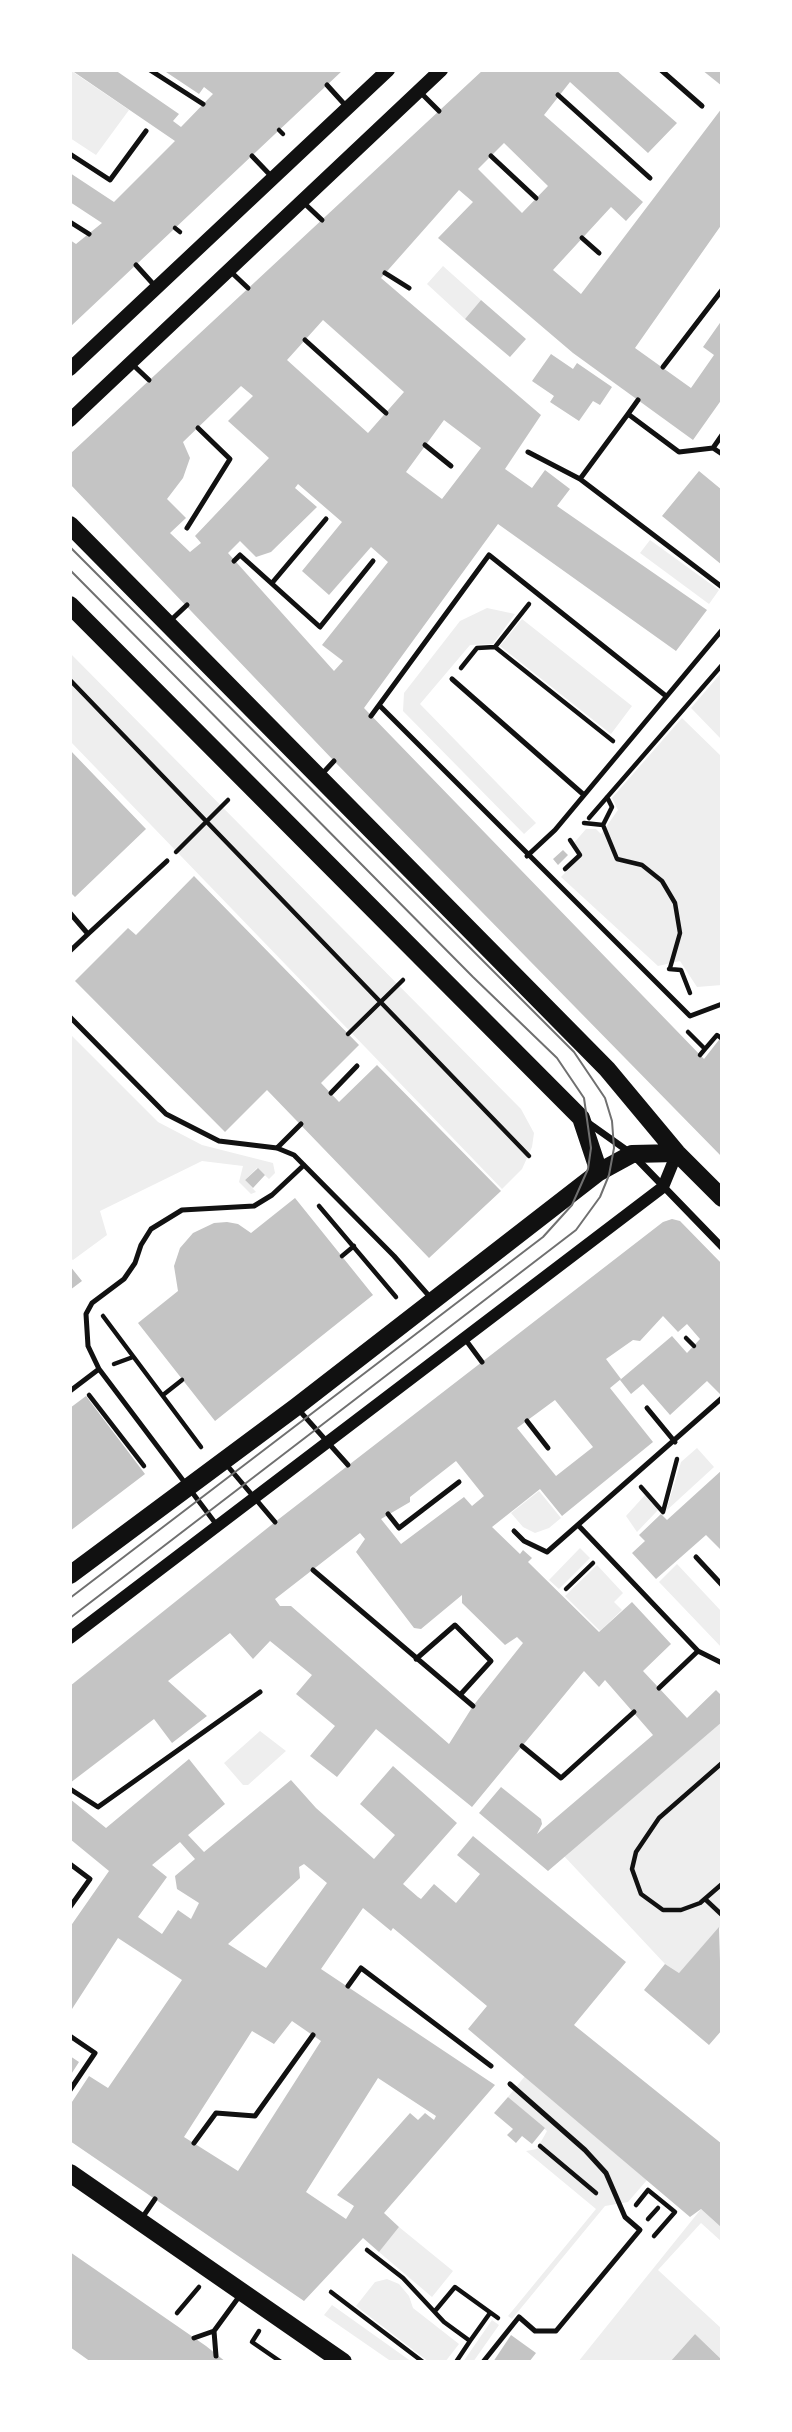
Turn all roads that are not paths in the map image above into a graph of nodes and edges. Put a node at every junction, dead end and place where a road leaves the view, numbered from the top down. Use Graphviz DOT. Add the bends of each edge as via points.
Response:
graph roads {
  1 [pos="150,70"];
  2 [pos="388,70"];
  3 [pos="441,70"];
  4 [pos="661,70"];
  5 [pos="327,85"];
  6 [pos="419,91"];
  7 [pos="558,95"];
  8 [pos="203,104"];
  9 [pos="702,106"];
  10 [pos="348,107"];
  11 [pos="439,111"];
  12 [pos="146,131"];
  13 [pos="70,154"];
  14 [pos="252,156"];
  15 [pos="491,156"];
  16 [pos="273,178"];
  17 [pos="650,178"];
  18 [pos="536,198"];
  19 [pos="302,201"];
  20 [pos="322,220"];
  21 [pos="70,222"];
  22 [pos="89,233"];
  23 [pos="582,238"];
  24 [pos="599,253"];
  25 [pos="136,265"];
  26 [pos="229,270"];
  27 [pos="386,273"];
  28 [pos="157,288"];
  29 [pos="248,288"];
  30 [pos="409,288"];
  31 [pos="722,290"];
  32 [pos="305,340"];
  33 [pos="131,363"];
  34 [pos="71,367"];
  35 [pos="663,368"];
  36 [pos="149,380"];
  37 [pos="638,400"];
  38 [pos="386,413"];
  39 [pos="628,414"];
  40 [pos="70,420"];
  41 [pos="198,428"];
  42 [pos="722,435"];
  43 [pos="425,445"];
  44 [pos="713,448"];
  45 [pos="528,453"];
  46 [pos="722,454"];
  47 [pos="451,466"];
  48 [pos="580,479"];
  49 [pos="326,519"];
  50 [pos="70,525"];
  51 [pos="187,528"];
  52 [pos="234,561"];
  53 [pos="373,561"];
  54 [pos="272,583"];
  55 [pos="722,587"];
  56 [pos="70,605"];
  57 [pos="187,605"];
  58 [pos="167,623"];
  59 [pos="722,630"];
  60 [pos="452,679"];
  61 [pos="666,696"];
  62 [pos="379,705"];
  63 [pos="371,716"];
  64 [pos="334,761"];
  65 [pos="320,776"];
  66 [pos="584,795"];
  67 [pos="527,856"];
  68 [pos="167,861"];
  69 [pos="70,914"];
  70 [pos="88,934"];
  71 [pos="70,951"];
  72 [pos="722,1004"];
  73 [pos="70,1017"];
  74 [pos="357,1066"];
  75 [pos="331,1093"];
  76 [pos="581,1118"];
  77 [pos="302,1124"];
  78 [pos="277,1148"];
  79 [pos="677,1153"];
  80 [pos="632,1154"];
  81 [pos="304,1165"];
  82 [pos="599,1172"];
  83 [pos="663,1187"];
  84 [pos="722,1198"];
  85 [pos="722,1247"];
  86 [pos="432,1300"];
  87 [pos="464,1338"];
  88 [pos="482,1362"];
  89 [pos="99,1369"];
  90 [pos="70,1391"];
  91 [pos="722,1398"];
  92 [pos="296,1407"];
  93 [pos="647,1408"];
  94 [pos="527,1421"];
  95 [pos="328,1441"];
  96 [pos="675,1442"];
  97 [pos="548,1448"];
  98 [pos="223,1461"];
  99 [pos="348,1465"];
  100 [pos="459,1482"];
  101 [pos="186,1487"];
  102 [pos="254,1498"];
  103 [pos="388,1514"];
  104 [pos="275,1522"];
  105 [pos="578,1525"];
  106 [pos="218,1526"];
  107 [pos="514,1531"];
  108 [pos="696,1558"];
  109 [pos="313,1570"];
  110 [pos="70,1575"];
  111 [pos="722,1585"];
  112 [pos="70,1638"];
  113 [pos="698,1651"];
  114 [pos="416,1659"];
  115 [pos="722,1663"];
  116 [pos="659,1688"];
  117 [pos="260,1692"];
  118 [pos="460,1695"];
  119 [pos="473,1706"];
  120 [pos="634,1712"];
  121 [pos="522,1746"];
  122 [pos="70,1788"];
  123 [pos="70,1864"];
  124 [pos="70,1908"];
  125 [pos="348,1986"];
  126 [pos="313,2035"];
  127 [pos="70,2036"];
  128 [pos="491,2067"];
  129 [pos="510,2084"];
  130 [pos="70,2090"];
  131 [pos="194,2143"];
  132 [pos="70,2173"];
  133 [pos="155,2199"];
  134 [pos="140,2220"];
  135 [pos="242,2292"];
  136 [pos="214,2331"];
  137 [pos="194,2338"];
  138 [pos="216,2356"];
  139 [pos="343,2362"];
  140 [pos="483,2362"];
  1 -- 8 [label="lane"];
  2 -- 10 [label="main road"];
  3 -- 6 [label="main road"];
  4 -- 9 [label="lane"];
  5 -- 10 [label="lane"];
  6 -- 11 [label="lane"];
  6 -- 19 [label="main road"];
  7 -- 17 [label="lane"];
  10 -- 16 [label="main road"];
  12 -- 13 [label="lane" via="110,180"];
  14 -- 16 [label="lane"];
  15 -- 18 [label="lane"];
  16 -- 28 [label="main road"];
  19 -- 20 [label="lane"];
  19 -- 26 [label="main road"];
  21 -- 22 [label="lane"];
  23 -- 24 [label="lane"];
  25 -- 28 [label="lane"];
  26 -- 29 [label="lane"];
  26 -- 33 [label="main road"];
  27 -- 30 [label="lane"];
  28 -- 34 [label="main road"];
  31 -- 35 [label="lane"];
  32 -- 38 [label="lane"];
  33 -- 36 [label="lane"];
  33 -- 40 [label="main road"];
  37 -- 39 [label="lane"];
  39 -- 44 [label="lane" via="679,452"];
  39 -- 48 [label="lane"];
  41 -- 51 [label="lane" via="230,459"];
  42 -- 44 [label="lane"];
  43 -- 47 [label="lane"];
  44 -- 46 [label="lane"];
  45 -- 48 [label="lane"];
  48 -- 55 [label="lane"];
  49 -- 54 [label="lane"];
  50 -- 58 [label="main road"];
  52 -- 54 [label="lane" via="240,555"];
  53 -- 54 [label="lane" via="320,627"];
  56 -- 76 [label="main road"];
  57 -- 58 [label="lane"];
  58 -- 65 [label="main road"];
  59 -- 61 [label="lane"];
  60 -- 66 [label="lane"];
  61 -- 62 [label="lane" via="489,555"];
  61 -- 66 [label="lane"];
  62 -- 63 [label="lane"];
  62 -- 67 [label="lane"];
  64 -- 65 [label="lane"];
  65 -- 79 [label="main road" via="607,1069"];
  66 -- 67 [label="lane"];
  67 -- 72 [label="lane" via="690,1016"];
  68 -- 70 [label="lane"];
  69 -- 70 [label="lane"];
  70 -- 71 [label="lane"];
  73 -- 78 [label="lane" via="166,1114 219,1141"];
  74 -- 75 [label="lane"];
  76 -- 80 [label="street"];
  76 -- 82 [label="main road"];
  77 -- 78 [label="lane"];
  78 -- 81 [label="lane"];
  79 -- 80 [label="main road"];
  79 -- 83 [label="street"];
  79 -- 84 [label="main road"];
  80 -- 82 [label="main road"];
  80 -- 83 [label="street"];
  81 -- 86 [label="lane"];
  81 -- 89 [label="lane" via="254,1206 182,1210 151,1229 124,1279 92,1303 86,1314 88,1346"];
  82 -- 86 [label="main road"];
  83 -- 85 [label="street"];
  83 -- 87 [label="street"];
  86 -- 92 [label="main road"];
  87 -- 88 [label="lane"];
  87 -- 95 [label="street"];
  89 -- 90 [label="lane"];
  89 -- 101 [label="lane"];
  91 -- 96 [label="lane"];
  92 -- 95 [label="lane"];
  92 -- 98 [label="main road"];
  93 -- 96 [label="lane"];
  94 -- 97 [label="lane"];
  95 -- 99 [label="lane"];
  95 -- 102 [label="street"];
  96 -- 105 [label="lane"];
  98 -- 101 [label="main road"];
  98 -- 102 [label="lane"];
  100 -- 103 [label="lane" via="399,1528"];
  101 -- 106 [label="lane"];
  101 -- 110 [label="main road"];
  102 -- 104 [label="lane"];
  102 -- 106 [label="street"];
  105 -- 107 [label="lane" via="547,1552"];
  105 -- 113 [label="lane"];
  106 -- 112 [label="street"];
  108 -- 111 [label="lane"];
  109 -- 114 [label="lane"];
  113 -- 115 [label="lane"];
  113 -- 116 [label="lane"];
  114 -- 118 [label="lane"];
  114 -- 118 [label="lane" via="455,1625 491,1661"];
  117 -- 122 [label="lane" via="98,1807"];
  118 -- 119 [label="lane"];
  120 -- 121 [label="lane" via="561,1779"];
  123 -- 124 [label="lane" via="90,1879"];
  125 -- 128 [label="lane" via="361,1968"];
  126 -- 131 [label="lane" via="255,2116 216,2113"];
  127 -- 130 [label="lane" via="95,2053"];
  129 -- 140 [label="lane" via="606,2173 625,2217 640,2230 556,2331 536,2331 519,2318"];
  132 -- 134 [label="main road"];
  133 -- 134 [label="lane"];
  134 -- 135 [label="main road"];
  135 -- 136 [label="lane"];
  135 -- 139 [label="main road"];
  136 -- 137 [label="lane"];
  136 -- 138 [label="lane"];
}
